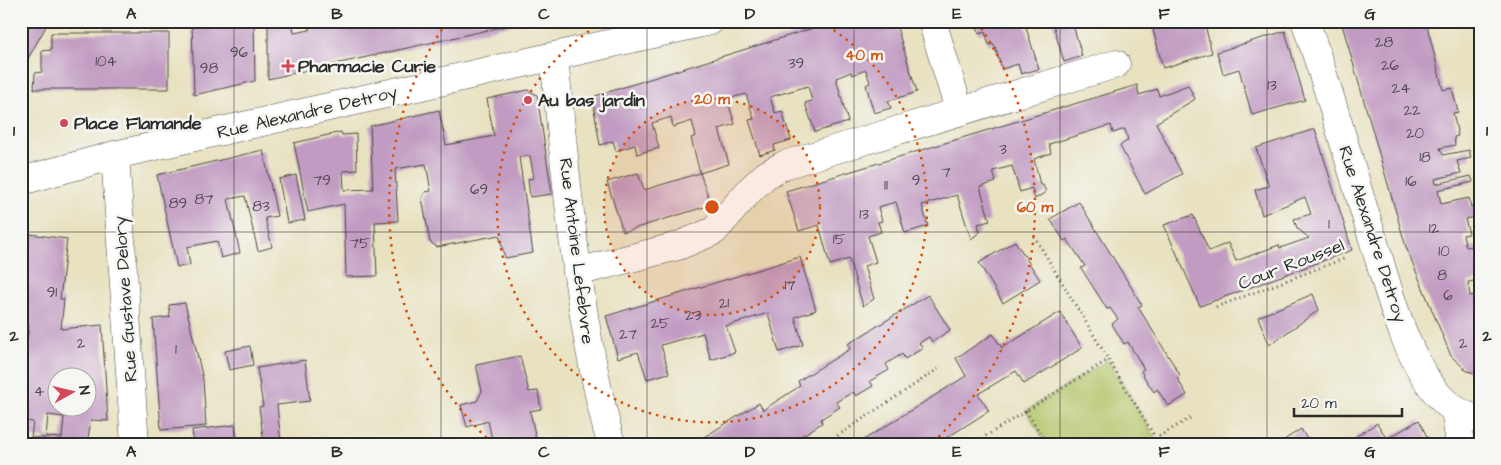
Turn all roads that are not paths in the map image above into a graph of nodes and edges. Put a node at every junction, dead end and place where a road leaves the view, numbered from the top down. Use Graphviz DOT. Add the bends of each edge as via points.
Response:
graph roads {
  1 [pos="710,21"];
  2 [pos="932,21"];
  3 [pos="1305,21"];
  4 [pos="554,57"];
  5 [pos="1116,64"];
  6 [pos="959,110"];
  7 [pos="115,155"];
  8 [pos="21,182"];
  9 [pos="577,272"];
  10 [pos="1468,415"];
  11 [pos="135,444"];
  12 [pos="611,444"];
  13 [pos="1460,444"];
  1 -- 4 [label="street, Rue Alexandre Detroy"];
  2 -- 6 [label="street"];
  3 -- 10 [label="street, Rue Alexandre Detroy" via="1393,302 1416,359 1441,398"];
  4 -- 7 [label="street, Rue Alexandre Detroy"];
  4 -- 9 [label="street, Rue Antoine Lefebvre"];
  5 -- 6 [label="street"];
  6 -- 9 [label="street" via="784,165 751,189 714,231 678,246"];
  7 -- 8 [label="street, Rue Alexandre Detroy"];
  7 -- 11 [label="street, Rue Gustave Delory"];
  9 -- 12 [label="street, Rue Antoine Lefebvre" via="592,367"];
  10 -- 13 [label="street"];
}
